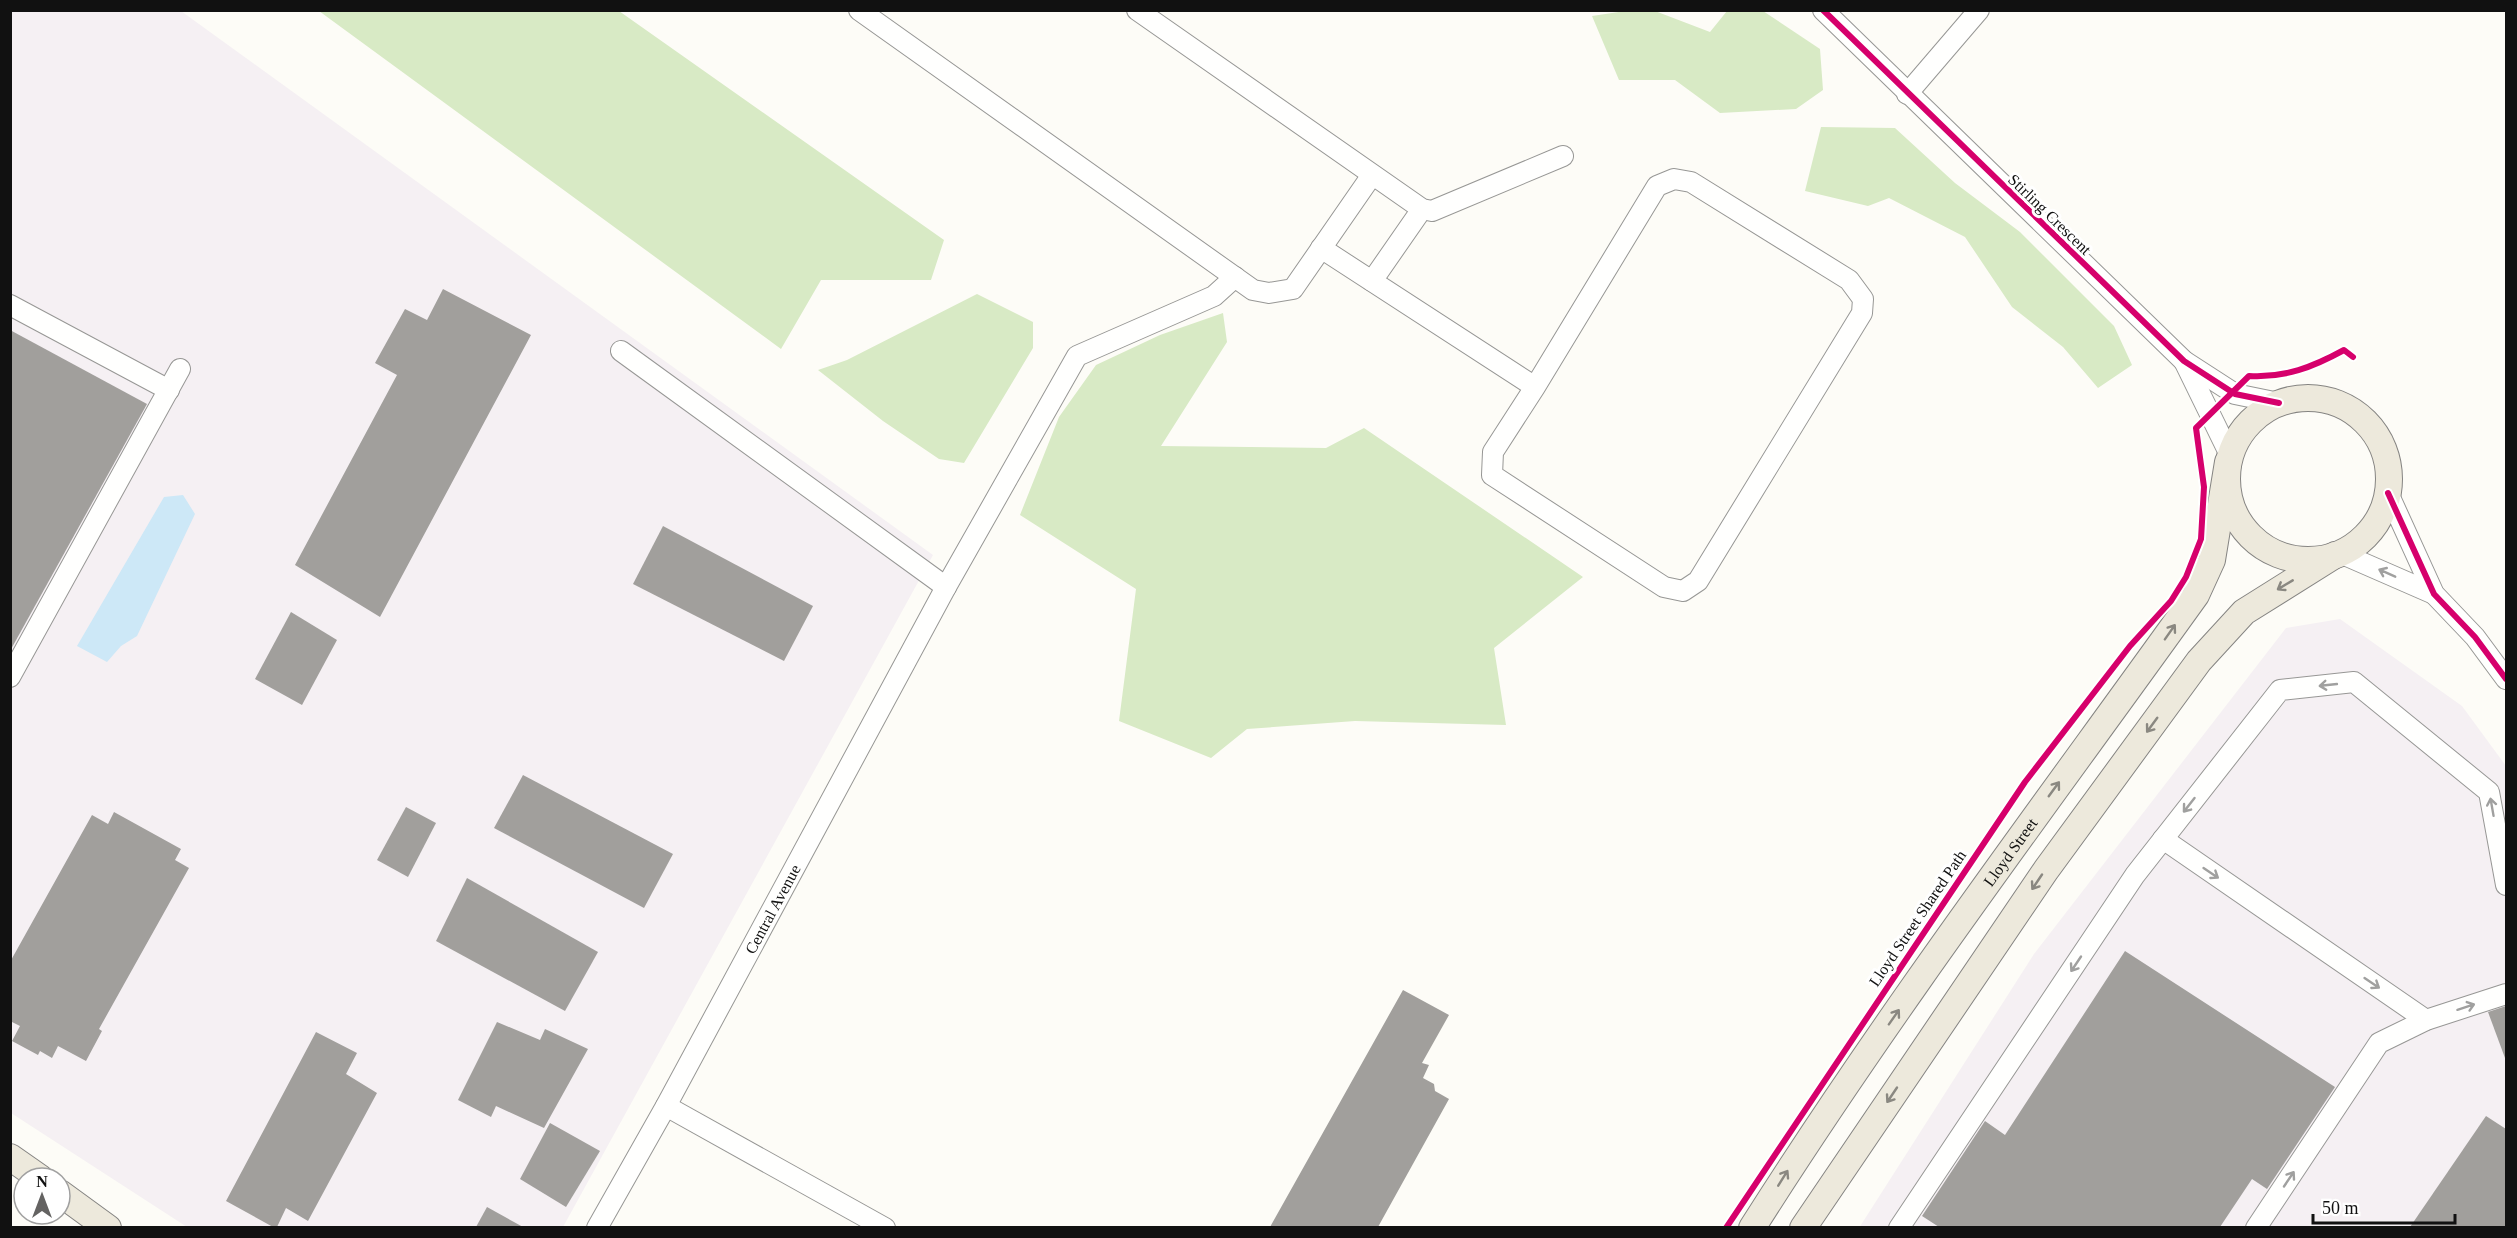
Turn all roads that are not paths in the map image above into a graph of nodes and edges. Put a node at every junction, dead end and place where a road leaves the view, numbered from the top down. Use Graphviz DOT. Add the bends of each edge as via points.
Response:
graph roads {
  1 [pos="859,10"];
  2 [pos="1137,10"];
  3 [pos="1823,10"];
  4 [pos="1979,10"];
  5 [pos="1907,94"];
  6 [pos="1563,156"];
  7 [pos="1372,175"];
  8 [pos="1422,209"];
  9 [pos="1321,248"];
  10 [pos="1235,277"];
  11 [pos="1372,280"];
  12 [pos="10,304"];
  13 [pos="621,351"];
  14 [pos="2184,362"];
  15 [pos="180,369"];
  16 [pos="1535,387"];
  17 [pos="169,390"];
  18 [pos="2279,403"];
  19 [pos="2229,459"];
  20 [pos="2388,493"];
  21 [pos="2338,554"];
  22 [pos="946,587"];
  23 [pos="2434,594"];
  24 [pos="10,677"];
  25 [pos="2506,679"];
  26 [pos="2163,839"];
  27 [pos="2506,885"];
  28 [pos="2506,994"];
  29 [pos="2426,1020"];
  30 [pos="666,1106"];
  31 [pos="10,1157"];
  32 [pos="23,1166"];
  33 [pos="72,1202"];
  34 [pos="108,1227"];
  35 [pos="597,1227"];
  36 [pos="885,1227"];
  37 [pos="1752,1227"];
  38 [pos="1803,1227"];
  39 [pos="1899,1227"];
  40 [pos="2256,1227"];
  1 -- 10 [label="street"];
  2 -- 7 [label="street"];
  3 -- 5 [label="street, Stirling Crescent"];
  4 -- 5 [label="street"];
  5 -- 14 [label="street, Stirling Crescent"];
  6 -- 8 [label="street" via="1432,211"];
  7 -- 8 [label="street"];
  7 -- 9 [label="street"];
  8 -- 11 [label="street"];
  9 -- 10 [label="street" via="1293,289 1269,293 1253,290"];
  9 -- 11 [label="street"];
  10 -- 22 [label="street, Central Avenue" via="1214,296 1077,356"];
  11 -- 16 [label="street"];
  12 -- 17 [label="street"];
  13 -- 22 [label="street"];
  14 -- 18 [label="street, Stirling Crescent" via="2235,394"];
  14 -- 19 [label="street, Stirling Crescent"];
  15 -- 17 [label="street"];
  16 -- 16 [label="street" via="1657,186 1674,179 1691,182 1849,280 1863,299 1862,313 1698,581 1683,591 1664,587 1492,475 1493,452"];
  17 -- 24 [label="street"];
  18 -- 19 [label="main road" via="2250,422 2238,437"];
  18 -- 20 [label="main road" via="2304,398 2326,400 2365,420 2387,458"];
  19 -- 21 [label="main road" via="2227,487 2233,510 2246,531 2264,547 2303,559"];
  37 -- 19 [label="main road, Lloyd Street, one-way" via="2009,850 2196,595 2212,560"];
  20 -- 21 [label="main road" via="2372,529"];
  20 -- 23 [label="street"];
  23 -- 21 [label="street, one-way"];
  21 -- 38 [label="main road, one-way" via="2244,612 2199,661 2046,870"];
  22 -- 30 [label="street, Central Avenue"];
  23 -- 25 [label="street" via="2475,637"];
  27 -- 26 [label="street, one-way" via="2489,792 2354,682 2280,690"];
  26 -- 29 [label="street, one-way"];
  26 -- 39 [label="street, one-way"];
  29 -- 28 [label="street, one-way"];
  40 -- 29 [label="street, one-way" via="2379,1043"];
  30 -- 35 [label="street, Central Avenue"];
  30 -- 36 [label="street"];
  31 -- 32 [label="main road"];
  33 -- 34 [label="main road"];
}
